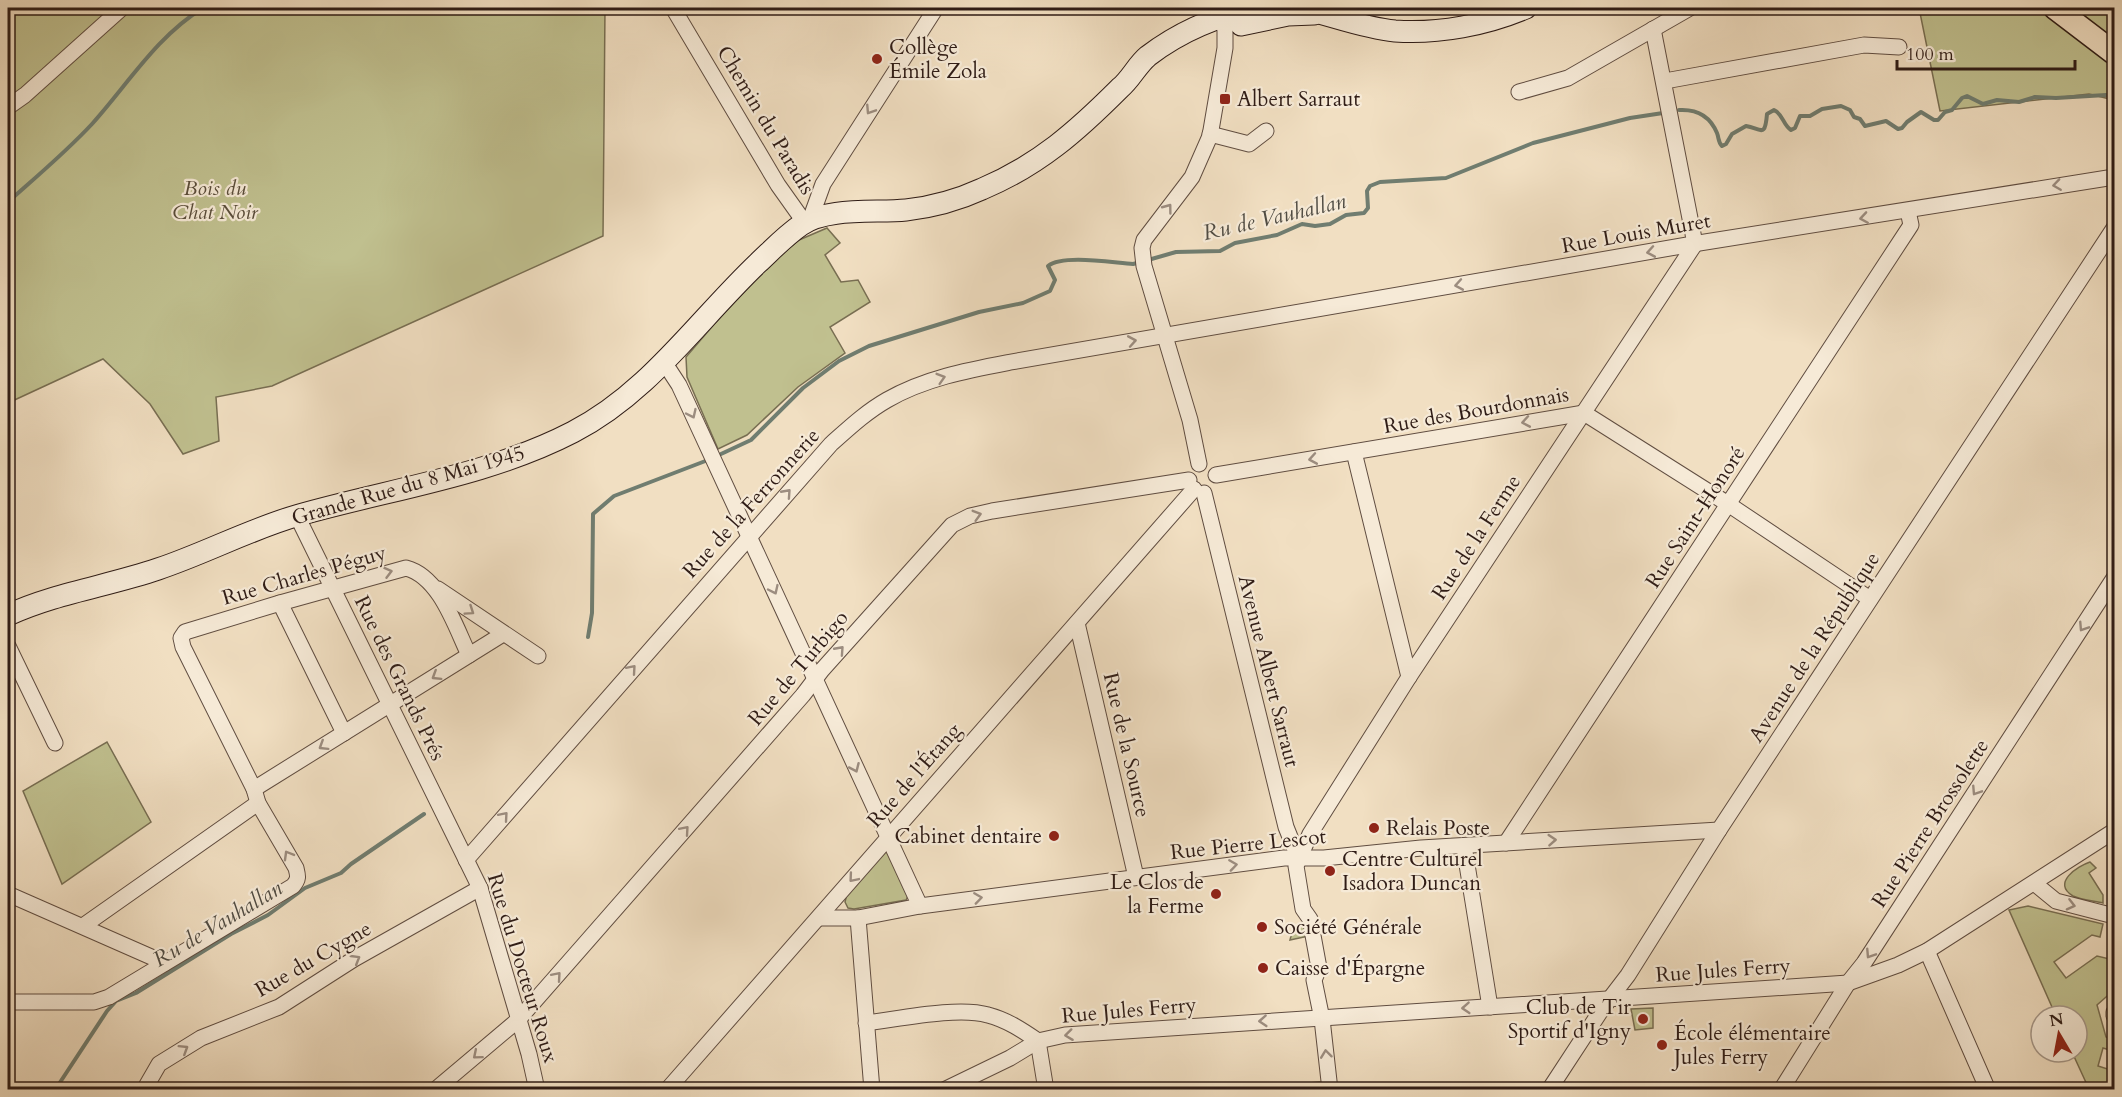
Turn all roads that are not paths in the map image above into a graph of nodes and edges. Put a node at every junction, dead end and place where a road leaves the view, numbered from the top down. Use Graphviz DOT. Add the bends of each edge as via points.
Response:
graph roads {
  1 [pos="122,8"];
  2 [pos="673,8"];
  3 [pos="936,8"];
  4 [pos="1259,8"];
  5 [pos="1300,8"];
  6 [pos="1526,8"];
  7 [pos="1690,8"];
  8 [pos="2055,8"];
  9 [pos="1327,14"];
  10 [pos="1222,18"];
  11 [pos="1653,29"];
  12 [pos="1899,47"];
  13 [pos="2115,53"];
  14 [pos="1665,81"];
  15 [pos="1519,92"];
  16 [pos="8,107"];
  17 [pos="1266,131"];
  18 [pos="1210,134"];
  19 [pos="2115,177"];
  20 [pos="1908,211"];
  21 [pos="807,221"];
  22 [pos="2115,228"];
  23 [pos="1695,244"];
  24 [pos="1165,335"];
  25 [pos="664,362"];
  26 [pos="1584,413"];
  27 [pos="1354,452"];
  28 [pos="1199,464"];
  29 [pos="1216,475"];
  30 [pos="1195,487"];
  31 [pos="1728,504"];
  32 [pos="300,515"];
  33 [pos="748,536"];
  34 [pos="2115,578"];
  35 [pos="332,588"];
  36 [pos="436,588"];
  37 [pos="1870,599"];
  38 [pos="280,603"];
  39 [pos="8,615"];
  40 [pos="1077,623"];
  41 [pos="503,634"];
  42 [pos="8,646"];
  43 [pos="469,655"];
  44 [pos="538,656"];
  45 [pos="1409,677"];
  46 [pos="815,679"];
  47 [pos="390,704"];
  48 [pos="344,733"];
  49 [pos="55,743"];
  50 [pos="256,796"];
  51 [pos="1719,830"];
  52 [pos="2115,831"];
  53 [pos="887,838"];
  54 [pos="1506,843"];
  55 [pos="1464,846"];
  56 [pos="1298,857"];
  57 [pos="466,860"];
  58 [pos="1136,877"];
  59 [pos="2034,883"];
  60 [pos="480,888"];
  61 [pos="8,894"];
  62 [pos="920,906"];
  63 [pos="2115,916"];
  64 [pos="819,918"];
  65 [pos="858,918"];
  66 [pos="83,926"];
  67 [pos="1927,951"];
  68 [pos="165,963"];
  69 [pos="1848,983"];
  70 [pos="1609,1000"];
  71 [pos="8,1002"];
  72 [pos="1490,1007"];
  73 [pos="1322,1019"];
  74 [pos="518,1020"];
  75 [pos="866,1023"];
  76 [pos="1038,1041"];
  77 [pos="1326,1081"];
  78 [pos="144,1089"];
  79 [pos="435,1089"];
  80 [pos="537,1089"];
  81 [pos="667,1089"];
  82 [pos="872,1089"];
  83 [pos="944,1089"];
  84 [pos="1046,1089"];
  85 [pos="1549,1089"];
  86 [pos="1781,1089"];
  87 [pos="1988,1089"];
  1 -- 16 [label="street"];
  2 -- 21 [label="street, Chemin du Paradis" via="778,184"];
  3 -- 21 [label="street, one-way" via="823,184"];
  4 -- 10 [label="main road"];
  5 -- 9 [label="main road"];
  6 -- 9 [label="main road" via="1459,28 1425,31 1394,31"];
  7 -- 11 [label="street"];
  8 -- 13 [label="main road"];
  9 -- 10 [label="main road" via="1248,22"];
  10 -- 18 [label="street" via="1225,48"];
  10 -- 21 [label="main road" via="1125,84 1039,160 1010,177 946,203 836,214"];
  11 -- 14 [label="street"];
  11 -- 15 [label="street" via="1568,78"];
  12 -- 14 [label="street" via="1864,45"];
  14 -- 23 [label="street"];
  17 -- 18 [label="street" via="1250,144"];
  24 -- 18 [label="street, one-way" via="1143,262 1144,240 1192,177"];
  19 -- 20 [label="street, Rue Louis Muret, one-way"];
  20 -- 23 [label="street, Rue Louis Muret, one-way"];
  20 -- 31 [label="street, Rue Saint-Honoré" via="1911,225"];
  21 -- 25 [label="main road, Grande Rue du 8 Mai 1945" via="744,276"];
  22 -- 37 [label="street, Avenue de la République"];
  23 -- 24 [label="street, Rue Louis Muret, one-way"];
  23 -- 26 [label="street, Rue de la Ferme"];
  24 -- 28 [label="street"];
  33 -- 24 [label="street, Rue de la Ferronnerie, one-way" via="831,444 887,400 973,369"];
  25 -- 32 [label="main road, Grande Rue du 8 Mai 1945" via="611,410 572,433 525,453 469,472"];
  25 -- 33 [label="street, one-way" via="679,385"];
  26 -- 27 [label="street, Rue des Bourdonnais, one-way"];
  26 -- 31 [label="street, Rue des Bourdonnais"];
  26 -- 45 [label="street, Rue de la Ferme"];
  27 -- 29 [label="street, Rue des Bourdonnais, one-way"];
  27 -- 45 [label="street"];
  28 -- 29 [label="street" via="1213,467"];
  28 -- 30 [label="street" via="1190,472"];
  29 -- 30 [label="street" via="1214,487"];
  30 -- 40 [label="street, Rue de l'Étang"];
  46 -- 30 [label="street, Rue de Turbigo, one-way" via="952,525 992,511"];
  30 -- 56 [label="street, Avenue Albert Sarraut" via="1286,827"];
  31 -- 37 [label="street, Rue des Bourdonnais"];
  31 -- 54 [label="street, Rue Saint-Honoré"];
  32 -- 35 [label="street, Rue des Grands Prés"];
  32 -- 39 [label="main road, Grande Rue du 8 Mai 1945" via="128,579 50,598"];
  33 -- 46 [label="street, one-way"];
  57 -- 33 [label="street, Rue de la Ferronnerie, one-way"];
  34 -- 69 [label="street, Rue Pierre Brossolette, one-way"];
  35 -- 36 [label="street, Rue Charles Péguy, one-way" via="406,568 415,570"];
  35 -- 38 [label="street, Rue Charles Péguy"];
  35 -- 47 [label="street, Rue des Grands Prés"];
  36 -- 41 [label="street, Rue Charles Péguy, one-way"];
  36 -- 43 [label="street, Rue Charles Péguy"];
  37 -- 51 [label="street, Avenue de la République"];
  38 -- 48 [label="street"];
  38 -- 50 [label="street, Rue Charles Péguy" via="185,633 181,638"];
  40 -- 53 [label="street, Rue de l'Étang"];
  40 -- 58 [label="street, Rue de la Source"];
  41 -- 43 [label="street"];
  41 -- 44 [label="street, Rue Charles Péguy"];
  42 -- 49 [label="street"];
  43 -- 47 [label="street, one-way"];
  45 -- 56 [label="street, Rue de la Ferme"];
  46 -- 53 [label="street, one-way"];
  74 -- 46 [label="street, Rue de Turbigo, one-way"];
  47 -- 48 [label="street"];
  47 -- 57 [label="street, Rue des Grands Prés"];
  48 -- 50 [label="street, one-way"];
  50 -- 66 [label="street"];
  68 -- 50 [label="street, one-way" via="297,881 296,868"];
  54 -- 51 [label="street, Rue Pierre Lescot, one-way"];
  51 -- 70 [label="street, Avenue de la République"];
  52 -- 59 [label="street, Rue Jules Ferry"];
  53 -- 62 [label="street"];
  53 -- 64 [label="street, Rue de l'Étang, one-way"];
  54 -- 55 [label="street, Rue Pierre Lescot"];
  55 -- 56 [label="street, Rue Pierre Lescot"];
  55 -- 72 [label="street"];
  58 -- 56 [label="street, Rue Pierre Lescot, one-way"];
  56 -- 73 [label="street" via="1296,866 1304,909 1310,919 1319,968 1314,980"];
  57 -- 60 [label="street, Rue du Docteur Roux"];
  62 -- 58 [label="street, Rue Pierre Lescot, one-way"];
  59 -- 63 [label="street, one-way" via="2056,901"];
  59 -- 67 [label="street, Rue Jules Ferry"];
  60 -- 74 [label="street, Rue du Docteur Roux"];
  78 -- 60 [label="street, Rue du Cygne, one-way" via="159,1064 201,1038 279,1007 354,959"];
  61 -- 66 [label="street"];
  62 -- 65 [label="street, Rue Pierre Lescot"];
  64 -- 65 [label="street, Rue Pierre Lescot"];
  64 -- 81 [label="street, Rue de l'Étang"];
  65 -- 75 [label="street"];
  66 -- 68 [label="street"];
  67 -- 69 [label="street, Rue Jules Ferry"];
  67 -- 87 [label="street"];
  68 -- 71 [label="street" via="94,1002"];
  69 -- 70 [label="street, Rue Jules Ferry"];
  69 -- 86 [label="street, Rue Pierre Brossolette"];
  70 -- 72 [label="street, Rue Jules Ferry"];
  70 -- 85 [label="street, Avenue de la République"];
  72 -- 73 [label="street, Rue Jules Ferry, one-way"];
  73 -- 76 [label="street, Rue Jules Ferry, one-way" via="1065,1035"];
  77 -- 73 [label="street, one-way"];
  74 -- 79 [label="street, Rue de Turbigo, one-way"];
  74 -- 80 [label="street, Rue du Docteur Roux"];
  75 -- 76 [label="street" via="964,1011 988,1014 1015,1025"];
  75 -- 82 [label="street"];
  76 -- 83 [label="street, Rue Jules Ferry"];
  76 -- 84 [label="street"];
}
